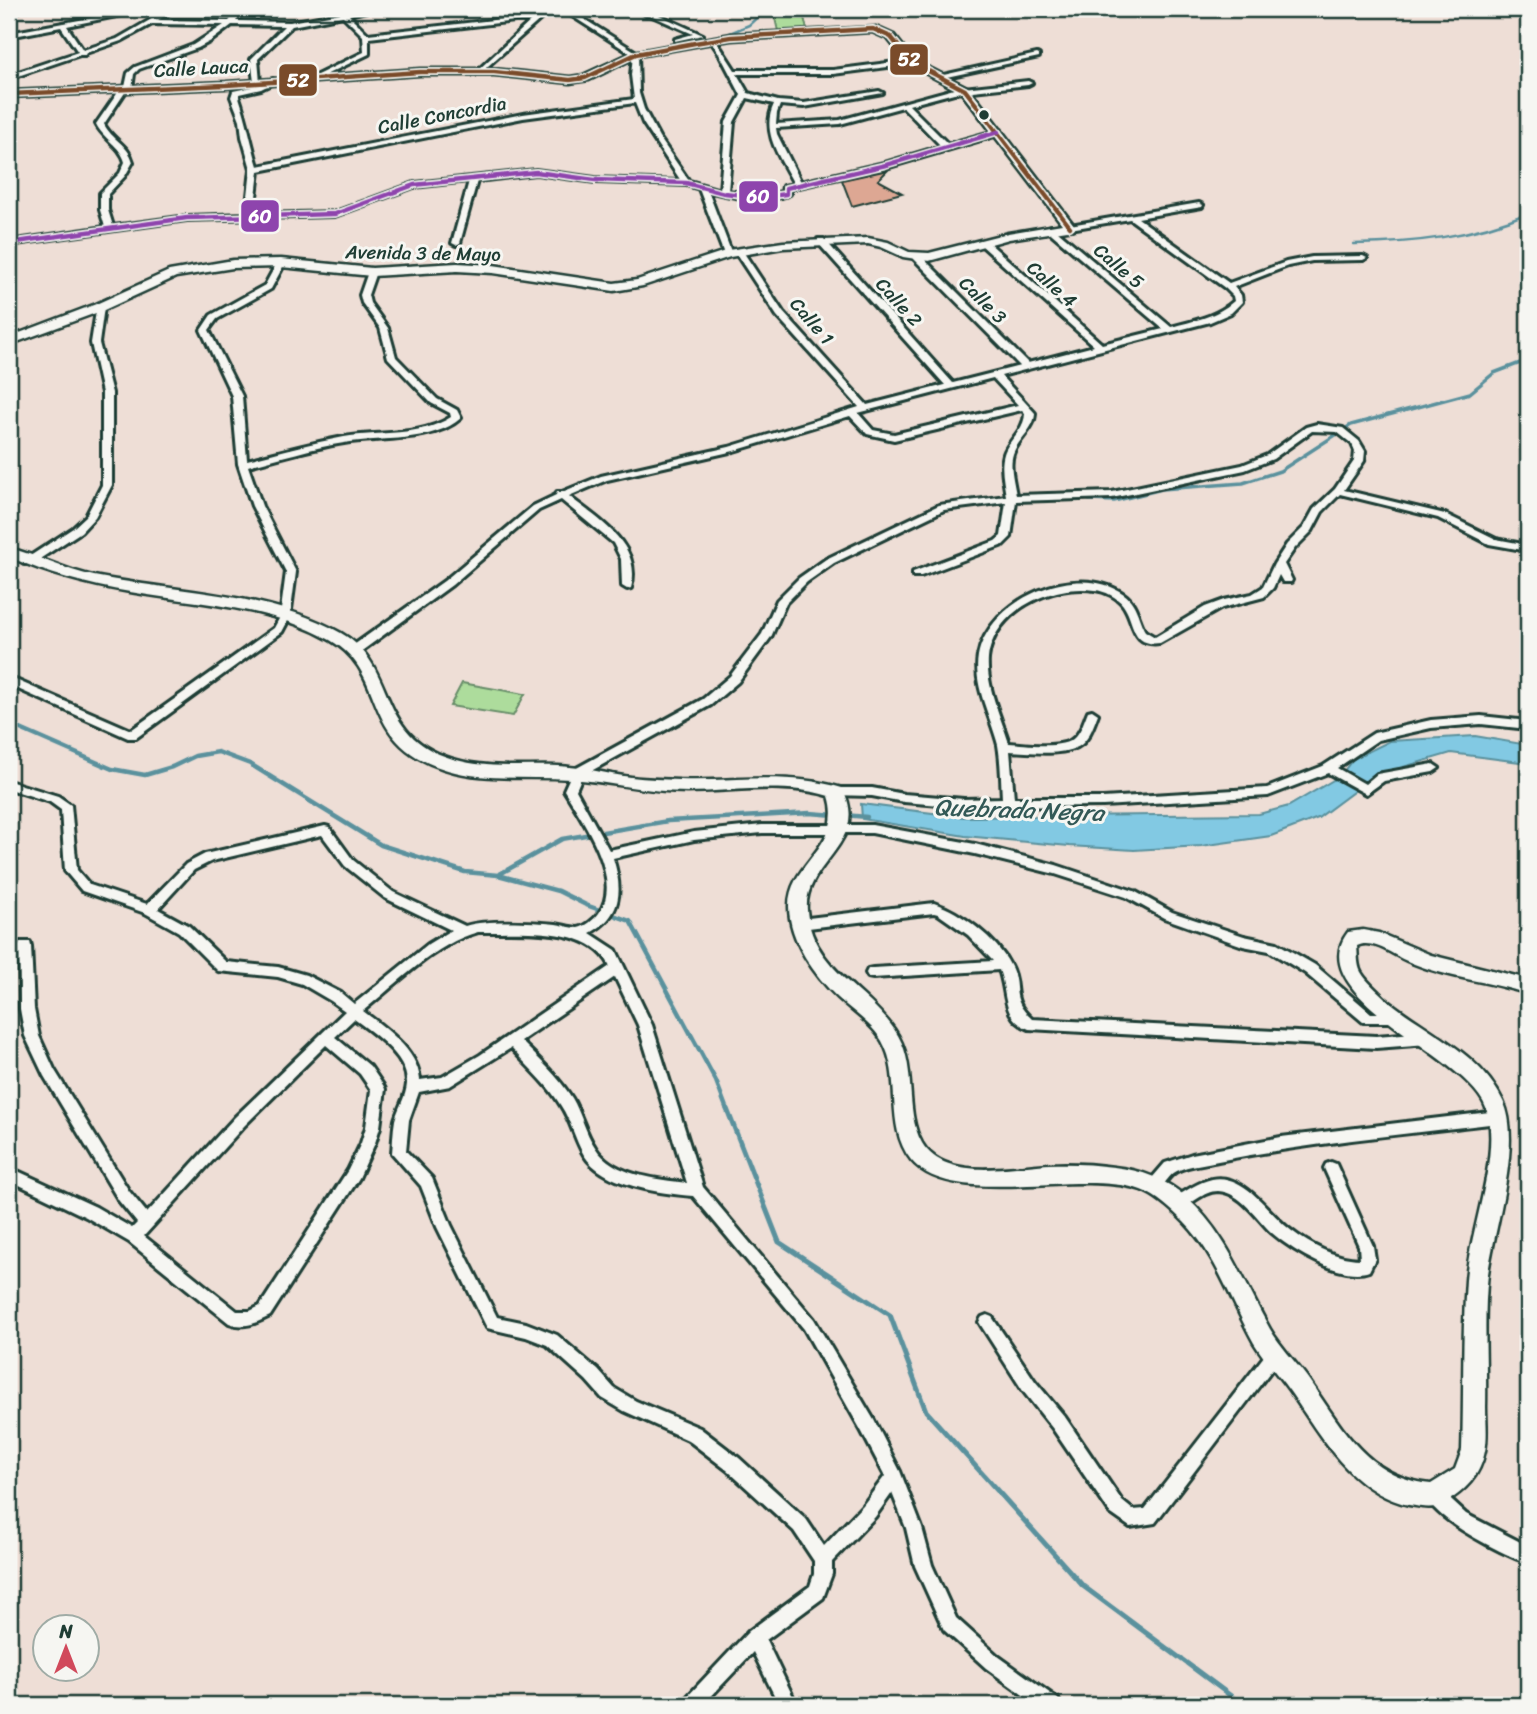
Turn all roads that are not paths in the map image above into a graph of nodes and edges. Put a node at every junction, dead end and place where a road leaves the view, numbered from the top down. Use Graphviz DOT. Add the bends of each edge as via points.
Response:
graph roads {
  1 [pos="23,9"];
  2 [pos="86,9"];
  3 [pos="148,9"];
  4 [pos="173,9"];
  5 [pos="243,9"];
  6 [pos="372,9"];
  7 [pos="549,9"];
  8 [pos="564,9"];
  9 [pos="670,9"];
  10 [pos="9,11"];
  11 [pos="644,11"];
  12 [pos="345,15"];
  13 [pos="538,17"];
  14 [pos="93,19"];
  15 [pos="152,22"];
  16 [pos="234,22"];
  17 [pos="290,24"];
  18 [pos="63,25"];
  19 [pos="9,35"];
  20 [pos="366,36"];
  21 [pos="677,40"];
  22 [pos="713,40"];
  23 [pos="83,54"];
  24 [pos="636,54"];
  25 [pos="1037,56"];
  26 [pos="911,62"];
  27 [pos="479,72"];
  28 [pos="732,72"];
  29 [pos="942,76"];
  30 [pos="9,77"];
  31 [pos="315,78"];
  32 [pos="272,81"];
  33 [pos="258,82"];
  34 [pos="1028,83"];
  35 [pos="125,89"];
  36 [pos="965,90"];
  37 [pos="236,93"];
  38 [pos="879,93"];
  39 [pos="9,94"];
  40 [pos="745,95"];
  41 [pos="636,101"];
  42 [pos="778,103"];
  43 [pos="904,104"];
  44 [pos="773,126"];
  45 [pos="998,132"];
  46 [pos="947,148"];
  47 [pos="255,169"];
  48 [pos="474,178"];
  49 [pos="686,183"];
  50 [pos="797,185"];
  51 [pos="702,186"];
  52 [pos="724,193"];
  53 [pos="1199,205"];
  54 [pos="250,214"];
  55 [pos="1132,217"];
  56 [pos="109,227"];
  57 [pos="1070,227"];
  58 [pos="1049,228"];
  59 [pos="821,241"];
  60 [pos="9,243"];
  61 [pos="456,243"];
  62 [pos="984,243"];
  63 [pos="733,253"];
  64 [pos="917,257"];
  65 [pos="1363,258"];
  66 [pos="281,263"];
  67 [pos="372,272"];
  68 [pos="1228,286"];
  69 [pos="100,307"];
  70 [pos="1168,329"];
  71 [pos="9,341"];
  72 [pos="1100,347"];
  73 [pos="1026,368"];
  74 [pos="995,375"];
  75 [pos="951,386"];
  76 [pos="1023,407"];
  77 [pos="865,408"];
  78 [pos="852,412"];
  79 [pos="243,464"];
  80 [pos="1338,491"];
  81 [pos="560,494"];
  82 [pos="1011,498"];
  83 [pos="1528,548"];
  84 [pos="9,552"];
  85 [pos="28,562"];
  86 [pos="1279,564"];
  87 [pos="917,574"];
  88 [pos="1287,580"];
  89 [pos="627,586"];
  90 [pos="285,617"];
  91 [pos="355,650"];
  92 [pos="9,681"];
  93 [pos="1091,714"];
  94 [pos="1528,725"];
  95 [pos="1004,747"];
  96 [pos="1433,768"];
  97 [pos="1332,770"];
  98 [pos="577,773"];
  99 [pos="9,785"];
  100 [pos="1008,802"];
  101 [pos="839,810"];
  102 [pos="603,850"];
  103 [pos="149,910"];
  104 [pos="800,924"];
  105 [pos="465,931"];
  106 [pos="580,933"];
  107 [pos="25,946"];
  108 [pos="1004,965"];
  109 [pos="618,968"];
  110 [pos="873,973"];
  111 [pos="1528,987"];
  112 [pos="354,1011"];
  113 [pos="1395,1017"];
  114 [pos="326,1037"];
  115 [pos="1429,1038"];
  116 [pos="512,1040"];
  117 [pos="414,1087"];
  118 [pos="1498,1117"];
  119 [pos="1331,1168"];
  120 [pos="9,1173"];
  121 [pos="1153,1185"];
  122 [pos="697,1190"];
  123 [pos="1179,1203"];
  124 [pos="145,1222"];
  125 [pos="134,1237"];
  126 [pos="987,1322"];
  127 [pos="1274,1356"];
  128 [pos="894,1476"];
  129 [pos="1434,1496"];
  130 [pos="1528,1555"];
  131 [pos="822,1559"];
  132 [pos="755,1637"];
  133 [pos="691,1705"];
  134 [pos="788,1705"];
  135 [pos="1052,1705"];
  1 -- 10 [label="street"];
  2 -- 14 [label="street"];
  3 -- 14 [label="street"];
  4 -- 15 [label="street"];
  5 -- 16 [label="street"];
  6 -- 12 [label="street"];
  7 -- 13 [label="street"];
  8 -- 24 [label="street"];
  9 -- 11 [label="street"];
  11 -- 21 [label="street" via="700,35"];
  12 -- 17 [label="street"];
  12 -- 20 [label="street"];
  13 -- 20 [label="street"];
  13 -- 27 [label="street"];
  14 -- 18 [label="street"];
  15 -- 16 [label="street"];
  15 -- 23 [label="street"];
  16 -- 17 [label="street"];
  16 -- 35 [label="street" via="214,38 137,68"];
  17 -- 33 [label="street" via="254,59"];
  18 -- 19 [label="street"];
  18 -- 23 [label="street"];
  20 -- 31 [label="street" via="367,54"];
  22 -- 24 [label="street, Calle Lauca"];
  22 -- 26 [label="street, Calle Lauca" via="873,29 891,37"];
  22 -- 28 [label="street"];
  23 -- 30 [label="street"];
  24 -- 27 [label="street, Calle Lauca" via="570,80"];
  24 -- 41 [label="street"];
  25 -- 29 [label="street"];
  26 -- 28 [label="street" via="833,72"];
  26 -- 29 [label="street"];
  27 -- 31 [label="street, Calle Lauca"];
  28 -- 40 [label="street"];
  29 -- 36 [label="street"];
  31 -- 32 [label="street, Calle Lauca"];
  32 -- 33 [label="street, Calle Lauca"];
  32 -- 37 [label="street"];
  33 -- 35 [label="street, Calle Lauca"];
  34 -- 36 [label="street"];
  35 -- 39 [label="street, Calle Lauca"];
  35 -- 56 [label="street" via="100,124 129,160 127,169 104,193"];
  36 -- 43 [label="street"];
  36 -- 45 [label="street"];
  37 -- 47 [label="street"];
  38 -- 42 [label="street" via="804,105"];
  40 -- 42 [label="street"];
  40 -- 52 [label="street" via="730,122"];
  41 -- 47 [label="street, Calle Concordia" via="523,116"];
  41 -- 49 [label="street"];
  42 -- 44 [label="street"];
  43 -- 44 [label="street" via="839,124"];
  43 -- 46 [label="street"];
  44 -- 50 [label="street"];
  45 -- 46 [label="street"];
  45 -- 57 [label="street"];
  46 -- 50 [label="street"];
  47 -- 54 [label="street"];
  48 -- 49 [label="street" via="536,172 595,180"];
  48 -- 54 [label="street" via="399,188 335,214"];
  48 -- 61 [label="street"];
  49 -- 51 [label="street"];
  50 -- 52 [label="street" via="776,197"];
  51 -- 52 [label="street"];
  51 -- 63 [label="street, Calle 1"];
  53 -- 55 [label="street, Avenida 3 de Mayo"];
  54 -- 56 [label="street"];
  55 -- 57 [label="street, Avenida 3 de Mayo"];
  55 -- 68 [label="street"];
  56 -- 60 [label="street"];
  57 -- 58 [label="street, Avenida 3 de Mayo"];
  58 -- 62 [label="street, Avenida 3 de Mayo"];
  58 -- 70 [label="street, Calle 5"];
  59 -- 63 [label="street, Avenida 3 de Mayo"];
  59 -- 64 [label="street, Avenida 3 de Mayo" via="868,241"];
  59 -- 75 [label="street, Calle 2"];
  62 -- 64 [label="street, Avenida 3 de Mayo"];
  62 -- 72 [label="street, Calle 4"];
  63 -- 67 [label="street, Avenida 3 de Mayo" via="627,286 481,269"];
  63 -- 77 [label="street, Calle 1" via="780,314"];
  64 -- 73 [label="street, Calle 3"];
  65 -- 68 [label="street" via="1286,264"];
  66 -- 67 [label="street, Avenida 3 de Mayo"];
  66 -- 69 [label="street, Avenida 3 de Mayo" via="233,264 173,274"];
  66 -- 79 [label="street" via="268,287 214,317 205,330 237,396"];
  67 -- 79 [label="street" via="366,303 384,328 392,358 456,418 431,429 346,440"];
  68 -- 70 [label="street" via="1238,302 1228,311"];
  69 -- 71 [label="street, Avenida 3 de Mayo"];
  69 -- 85 [label="street" via="95,343 107,393 107,485 90,517"];
  70 -- 72 [label="street"];
  72 -- 73 [label="street"];
  73 -- 74 [label="street"];
  74 -- 75 [label="street"];
  74 -- 76 [label="street"];
  75 -- 77 [label="street"];
  76 -- 78 [label="street" via="894,437 870,432"];
  76 -- 82 [label="street" via="1029,410 1030,421 1009,453"];
  77 -- 78 [label="street"];
  78 -- 81 [label="street" via="731,449 604,478"];
  79 -- 90 [label="street" via="257,506 291,572"];
  80 -- 82 [label="street" via="1359,461 1360,451 1340,430 1317,426 1270,457 1245,467 1112,495"];
  80 -- 83 [label="street" via="1441,516 1493,542"];
  80 -- 86 [label="street"];
  81 -- 89 [label="street" via="617,541 626,559"];
  81 -- 91 [label="street"];
  82 -- 87 [label="street" via="1006,537 999,543"];
  82 -- 98 [label="street" via="942,507 830,561 781,602 759,646 734,679 707,702"];
  84 -- 85 [label="street"];
  85 -- 90 [label="street" via="90,582 199,598"];
  86 -- 88 [label="street"];
  86 -- 95 [label="street" via="1264,592 1216,607 1156,641 1137,631 1131,606 1119,595 1092,585 1046,592 1020,604 993,632 983,656"];
  90 -- 91 [label="street" via="337,637"];
  90 -- 92 [label="street" via="278,630 260,644 132,735"];
  91 -- 98 [label="street" via="391,725 427,758 458,767"];
  93 -- 95 [label="street" via="1085,732 1066,747"];
  94 -- 97 [label="street" via="1481,720 1374,737"];
  95 -- 100 [label="street"];
  96 -- 97 [label="street" via="1381,777 1366,790"];
  97 -- 100 [label="street" via="1268,792 1103,802"];
  98 -- 101 [label="street" via="685,786 816,785"];
  98 -- 102 [label="street" via="570,790"];
  99 -- 103 [label="street" via="54,799 67,808 71,871 86,888"];
  100 -- 101 [label="street" via="964,803 872,792"];
  101 -- 102 [label="street" via="762,829"];
  101 -- 104 [label="street" via="798,900"];
  101 -- 113 [label="street" via="913,836 1056,870 1130,894 1215,933 1272,947 1310,969 1368,1018"];
  102 -- 106 [label="street" via="613,876 611,904 600,921"];
  103 -- 105 [label="street" via="190,867 209,857 324,830 349,863 389,895"];
  103 -- 112 [label="street" via="184,929 223,967 278,972 306,980"];
  104 -- 108 [label="street" via="944,910"];
  104 -- 121 [label="street" via="834,982 891,1039 900,1062 910,1139 929,1163 953,1174 1092,1174"];
  105 -- 106 [label="street" via="499,927"];
  105 -- 112 [label="street" via="433,948"];
  106 -- 109 [label="street" via="611,954"];
  107 -- 124 [label="street" via="32,1036 124,1196"];
  108 -- 110 [label="street"];
  108 -- 115 [label="street" via="1014,1012 1029,1024 1376,1042"];
  109 -- 116 [label="street"];
  109 -- 122 [label="street" via="645,1025"];
  111 -- 113 [label="street" via="1416,957 1368,936 1354,937 1348,945 1350,971"];
  112 -- 114 [label="street"];
  112 -- 117 [label="street" via="406,1059"];
  113 -- 115 [label="street"];
  114 -- 124 [label="street"];
  114 -- 125 [label="street" via="365,1070 378,1089 373,1126 366,1155 349,1185 265,1311 251,1318 233,1318"];
  115 -- 118 [label="street" via="1483,1084"];
  116 -- 117 [label="street" via="445,1082"];
  116 -- 122 [label="street" via="565,1100 596,1160 650,1183"];
  117 -- 131 [label="street" via="402,1119 399,1153 427,1182 492,1323 552,1340 608,1393 694,1434 800,1525"];
  118 -- 121 [label="street" via="1281,1143 1215,1156 1170,1167"];
  118 -- 129 [label="street" via="1500,1149 1477,1278 1474,1450 1463,1477"];
  119 -- 123 [label="street" via="1366,1246 1364,1266 1344,1264 1298,1244 1224,1185 1213,1184"];
  120 -- 125 [label="street"];
  121 -- 123 [label="street"];
  122 -- 128 [label="street" via="809,1324"];
  123 -- 127 [label="street" via="1209,1236 1234,1276"];
  124 -- 125 [label="street"];
  126 -- 127 [label="street" via="1116,1507 1130,1519 1149,1517"];
  127 -- 129 [label="street" via="1324,1423 1372,1475 1400,1491"];
  128 -- 131 [label="street" via="869,1511"];
  128 -- 135 [label="street" via="924,1566 950,1624 992,1662"];
  129 -- 130 [label="street" via="1460,1520"];
  131 -- 132 [label="street" via="817,1592"];
  132 -- 133 [label="street"];
  132 -- 134 [label="street"];
}
